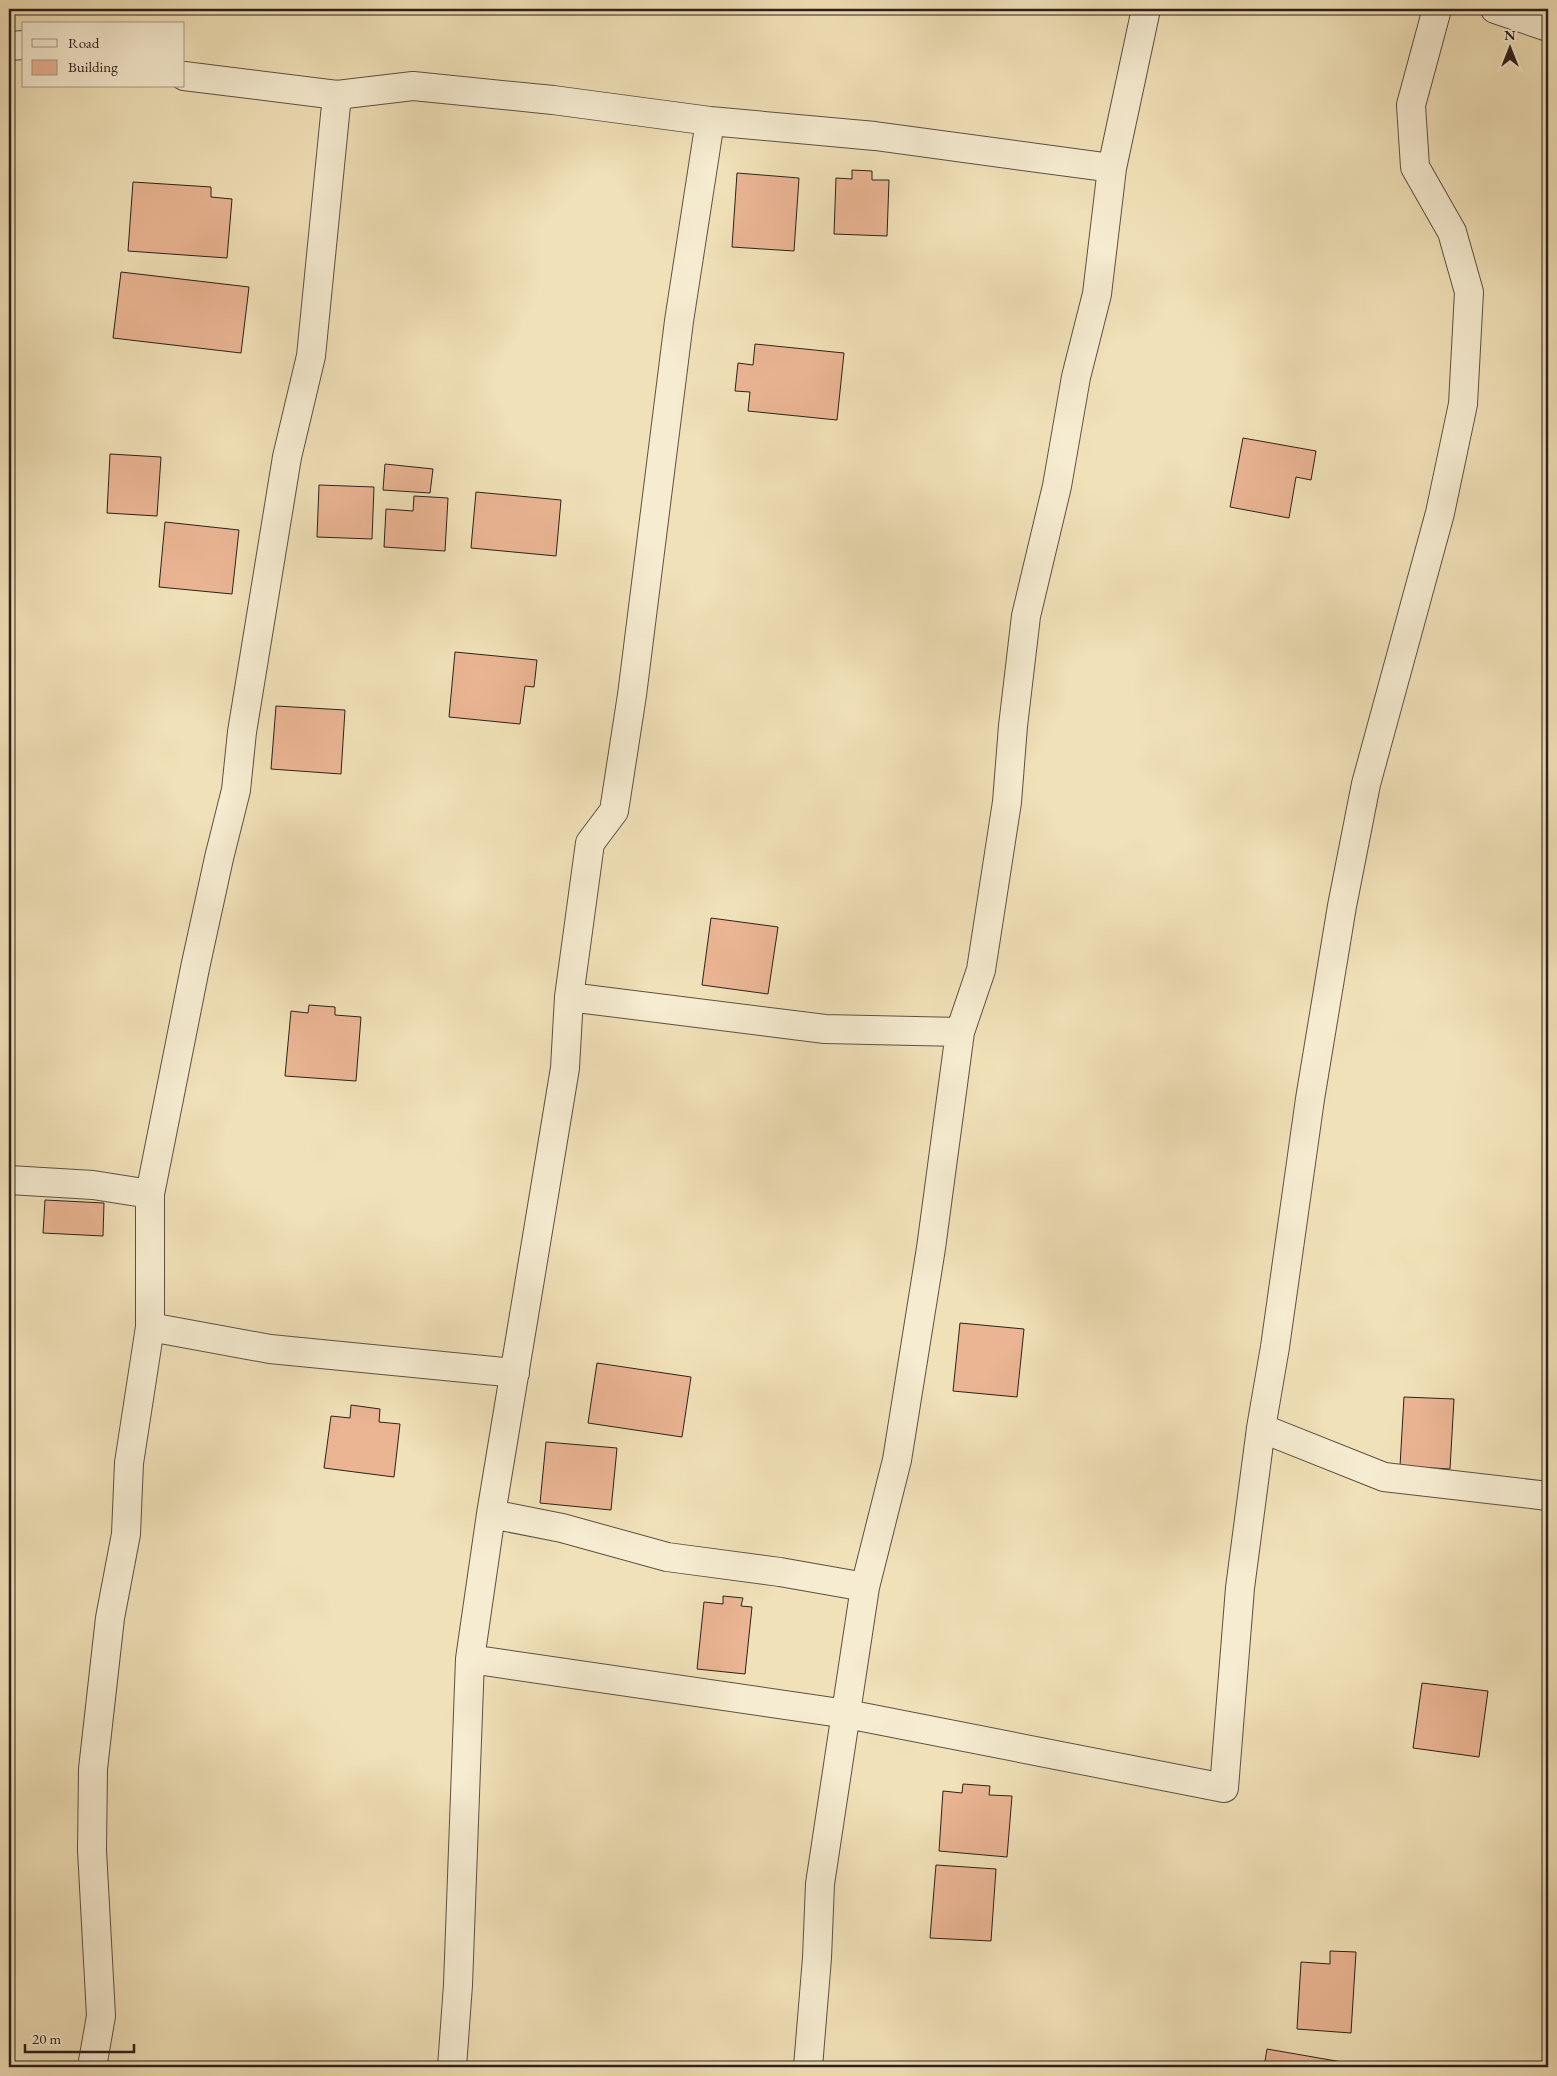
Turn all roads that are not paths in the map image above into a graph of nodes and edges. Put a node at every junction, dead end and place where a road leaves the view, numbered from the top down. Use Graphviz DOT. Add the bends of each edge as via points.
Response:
graph roads {
  1 [pos="1146,9"];
  2 [pos="1437,9"];
  3 [pos="1495,9"];
  4 [pos="1548,27"];
  5 [pos="9,46"];
  6 [pos="22,46"];
  7 [pos="185,76"];
  8 [pos="337,95"];
  9 [pos="710,121"];
  10 [pos="1112,168"];
  11 [pos="569,998"];
  12 [pos="960,1032"];
  13 [pos="9,1180"];
  14 [pos="150,1194"];
  15 [pos="150,1327"];
  16 [pos="516,1373"];
  17 [pos="1261,1428"];
  18 [pos="1548,1496"];
  19 [pos="491,1514"];
  20 [pos="865,1587"];
  21 [pos="470,1658"];
  22 [pos="847,1714"];
  23 [pos="92,2067"];
  24 [pos="452,2067"];
  25 [pos="808,2067"];
  1 -- 10 [label="street"];
  2 -- 17 [label="street" via="1411,106 1415,167 1452,232 1470,292 1463,404 1440,513 1364,794 1310,1099"];
  3 -- 4 [label="street"];
  5 -- 6 [label="street"];
  7 -- 8 [label="street"];
  8 -- 9 [label="street" via="413,86"];
  8 -- 14 [label="street" via="311,356 287,457 242,732 236,790 197,959"];
  9 -- 10 [label="street" via="875,136"];
  9 -- 11 [label="street" via="679,321 632,695 614,811 590,843"];
  10 -- 12 [label="street" via="1097,294 1076,377 1057,486 1026,616 1007,802 981,970"];
  11 -- 12 [label="street" via="825,1029"];
  11 -- 16 [label="street" via="566,1068"];
  12 -- 20 [label="street" via="931,1248 897,1460"];
  13 -- 14 [label="street" via="93,1185"];
  14 -- 15 [label="street"];
  15 -- 16 [label="street" via="270,1349"];
  15 -- 23 [label="street" via="129,1463 126,1534 110,1618 93,1768 92,1850 101,2016"];
  16 -- 19 [label="street"];
  17 -- 18 [label="street" via="1384,1477"];
  17 -- 22 [label="street" via="1240,1588 1224,1788"];
  19 -- 20 [label="street" via="562,1528 667,1557"];
  19 -- 21 [label="street"];
  20 -- 22 [label="street"];
  21 -- 22 [label="street"];
  21 -- 24 [label="street"];
  22 -- 25 [label="street" via="820,1884"];
}
